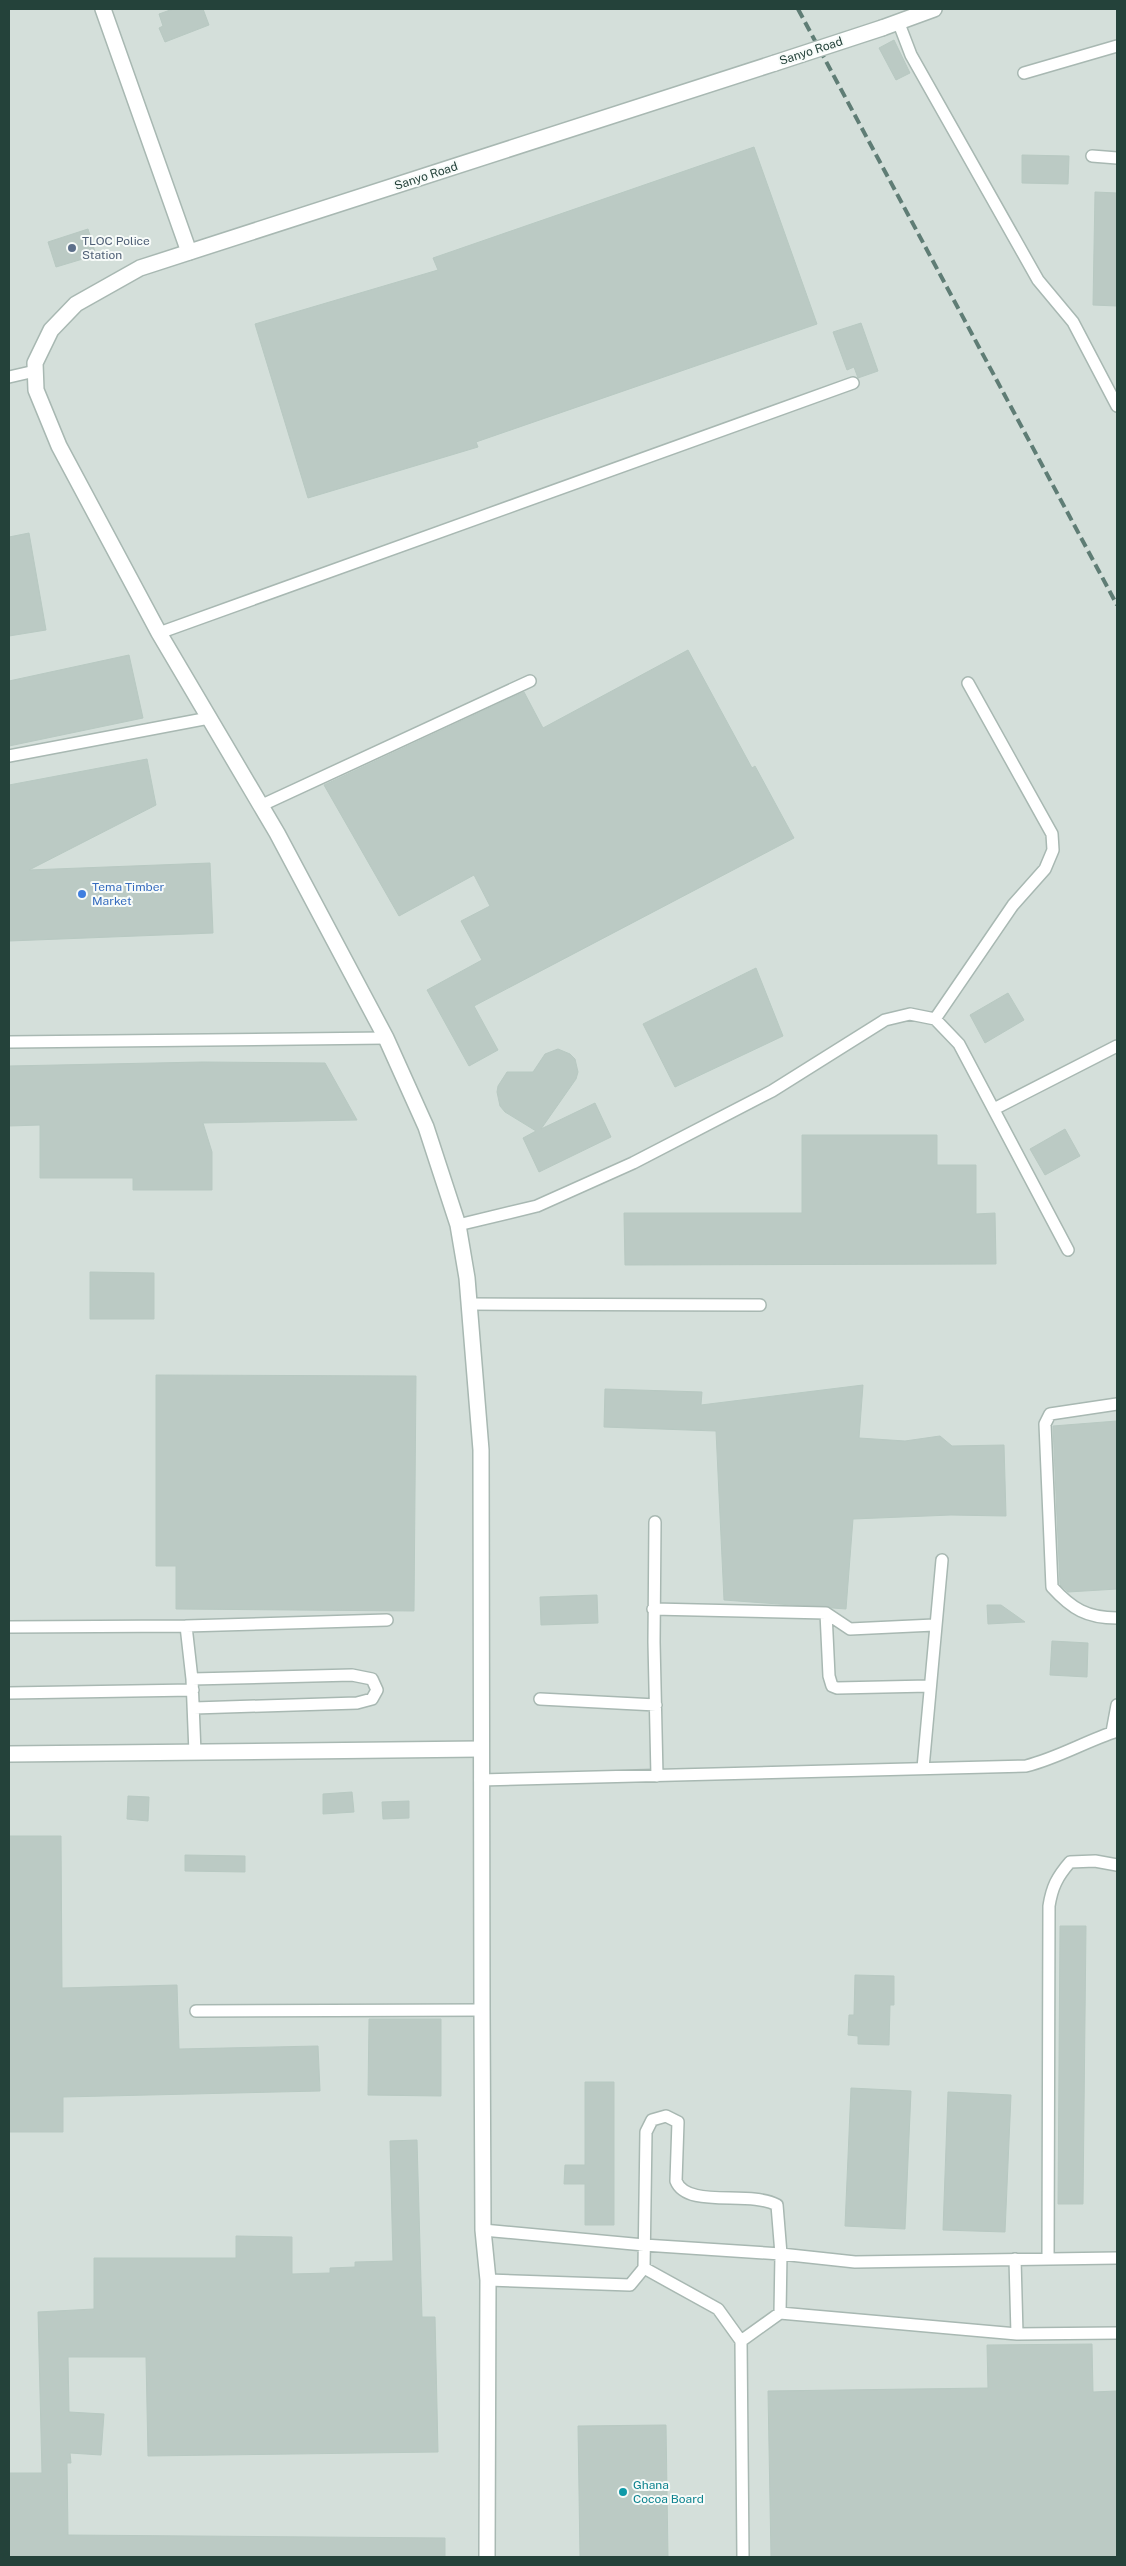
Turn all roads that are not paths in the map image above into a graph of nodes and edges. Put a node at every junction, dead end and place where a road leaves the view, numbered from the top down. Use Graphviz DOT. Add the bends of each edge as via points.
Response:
graph roads {
  1 [pos="103,9"];
  2 [pos="934,9"];
  3 [pos="898,21"];
  4 [pos="1117,46"];
  5 [pos="1024,72"];
  6 [pos="1092,156"];
  7 [pos="1117,158"];
  8 [pos="189,252"];
  9 [pos="35,371"];
  10 [pos="9,378"];
  11 [pos="853,383"];
  12 [pos="1117,406"];
  13 [pos="159,633"];
  14 [pos="530,681"];
  15 [pos="968,683"];
  16 [pos="209,718"];
  17 [pos="9,756"];
  18 [pos="260,806"];
  19 [pos="935,1019"];
  20 [pos="386,1038"];
  21 [pos="9,1042"];
  22 [pos="1117,1046"];
  23 [pos="994,1109"];
  24 [pos="458,1225"];
  25 [pos="1068,1250"];
  26 [pos="470,1304"];
  27 [pos="760,1306"];
  28 [pos="1117,1404"];
  29 [pos="656,1522"];
  30 [pos="942,1560"];
  31 [pos="653,1609"];
  32 [pos="826,1613"];
  33 [pos="1117,1618"];
  34 [pos="387,1620"];
  35 [pos="934,1625"];
  36 [pos="186,1626"];
  37 [pos="9,1627"];
  38 [pos="192,1685"];
  39 [pos="929,1686"];
  40 [pos="9,1693"];
  41 [pos="540,1699"];
  42 [pos="656,1705"];
  43 [pos="1117,1705"];
  44 [pos="194,1708"];
  45 [pos="1115,1732"];
  46 [pos="480,1749"];
  47 [pos="195,1753"];
  48 [pos="9,1754"];
  49 [pos="923,1768"];
  50 [pos="657,1776"];
  51 [pos="480,1780"];
  52 [pos="1117,1865"];
  53 [pos="482,2010"];
  54 [pos="196,2011"];
  55 [pos="483,2230"];
  56 [pos="644,2245"];
  57 [pos="781,2254"];
  58 [pos="1117,2258"];
  59 [pos="1015,2259"];
  60 [pos="1048,2259"];
  61 [pos="644,2268"];
  62 [pos="488,2280"];
  63 [pos="780,2313"];
  64 [pos="1117,2333"];
  65 [pos="1017,2334"];
  66 [pos="741,2341"];
  67 [pos="487,2557"];
  68 [pos="743,2557"];
  1 -- 8 [label="street"];
  2 -- 3 [label="street, Sanyo Road"];
  3 -- 8 [label="street, Sanyo Road, bridge"];
  3 -- 12 [label="lane" via="911,55 1038,280 1073,322"];
  4 -- 5 [label="lane"];
  6 -- 7 [label="lane"];
  8 -- 9 [label="street, Sanyo Road" via="140,268 76,304 51,330 35,363"];
  9 -- 10 [label="lane"];
  9 -- 13 [label="street, Sanyo Road" via="36,390 59,446"];
  11 -- 13 [label="lane"];
  13 -- 16 [label="street, Sanyo Road"];
  14 -- 18 [label="lane"];
  15 -- 19 [label="lane" via="1052,834 1053,850 1045,869 1013,904"];
  16 -- 17 [label="lane"];
  16 -- 18 [label="street, Sanyo Road"];
  18 -- 20 [label="street, Sanyo Road"];
  19 -- 23 [label="lane" via="959,1044"];
  19 -- 24 [label="lane" via="910,1014 885,1020 772,1091 633,1163 537,1206"];
  20 -- 21 [label="lane"];
  20 -- 24 [label="street, Sanyo Road" via="426,1127"];
  22 -- 23 [label="lane"];
  23 -- 25 [label="lane"];
  24 -- 26 [label="street, Sanyo Road"];
  26 -- 27 [label="lane"];
  26 -- 46 [label="street, Sanyo Road" via="481,1450"];
  28 -- 33 [label="lane" via="1050,1414 1045,1424 1052,1587 1069,1606 1098,1618"];
  29 -- 31 [label="lane"];
  30 -- 35 [label="lane"];
  31 -- 32 [label="lane"];
  31 -- 42 [label="lane"];
  32 -- 35 [label="lane" via="850,1629"];
  32 -- 39 [label="lane" via="832,1686"];
  34 -- 36 [label="lane"];
  35 -- 39 [label="lane"];
  36 -- 37 [label="lane"];
  36 -- 38 [label="lane"];
  38 -- 40 [label="lane"];
  38 -- 44 [label="lane"];
  38 -- 44 [label="lane" via="352,1675 372,1679 376,1690 372,1698 357,1704"];
  39 -- 49 [label="lane"];
  41 -- 42 [label="lane"];
  42 -- 50 [label="lane"];
  43 -- 45 [label="lane"];
  44 -- 47 [label="lane"];
  45 -- 49 [label="lane" via="1026,1766"];
  46 -- 47 [label="street"];
  46 -- 51 [label="street, Sanyo Road"];
  47 -- 48 [label="street"];
  49 -- 50 [label="lane"];
  50 -- 51 [label="lane"];
  51 -- 53 [label="street, Sanyo Road"];
  52 -- 60 [label="lane" via="1095,1861 1070,1862 1052,1888 1049,1906"];
  53 -- 54 [label="lane"];
  53 -- 55 [label="street, Sanyo Road"];
  55 -- 56 [label="lane"];
  55 -- 62 [label="street, Sanyo Road"];
  56 -- 57 [label="lane"];
  56 -- 57 [label="lane" via="646,2132 652,2120 666,2116 678,2122 676,2181 679,2190 692,2196 765,2199 777,2205"];
  56 -- 61 [label="lane"];
  57 -- 59 [label="lane" via="855,2262"];
  57 -- 63 [label="lane"];
  58 -- 60 [label="lane"];
  59 -- 60 [label="lane"];
  59 -- 65 [label="lane"];
  61 -- 62 [label="lane" via="630,2285"];
  61 -- 66 [label="lane" via="718,2308"];
  62 -- 67 [label="street, Sanyo Road"];
  63 -- 65 [label="lane"];
  63 -- 66 [label="lane"];
  64 -- 65 [label="lane"];
  66 -- 68 [label="lane"];
}
